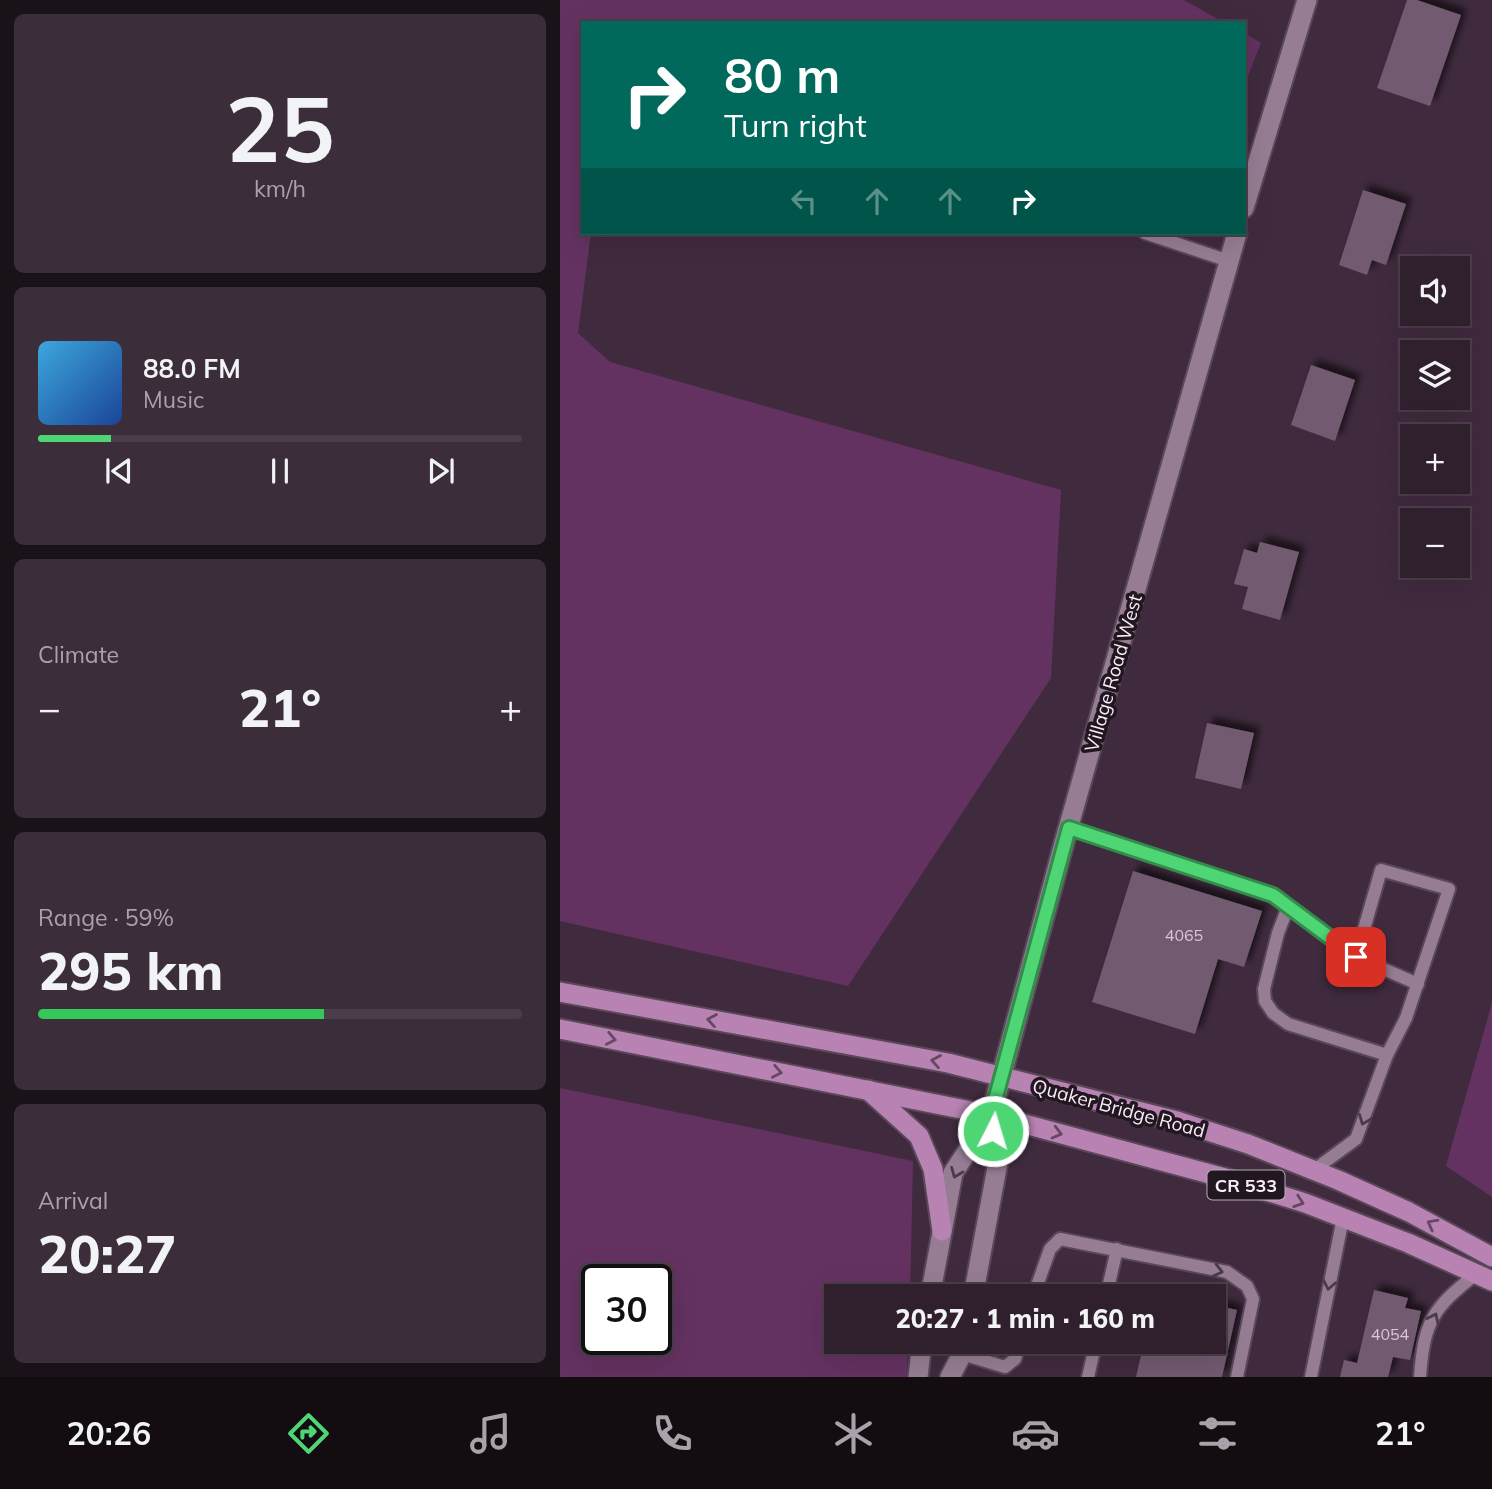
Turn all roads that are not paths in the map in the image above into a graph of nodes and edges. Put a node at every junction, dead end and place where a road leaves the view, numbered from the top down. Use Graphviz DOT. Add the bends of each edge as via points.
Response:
graph roads {
  1 [pos="1307,0"];
  2 [pos="1246,201"];
  3 [pos="1152,235"];
  4 [pos="1236,235"];
  5 [pos="1229,261"];
  6 [pos="1069,828"];
  7 [pos="1288,907"];
  8 [pos="1356,957"];
  9 [pos="1418,984"];
  10 [pos="560,992"];
  11 [pos="560,1029"];
  12 [pos="1387,1055"];
  13 [pos="1002,1076"];
  14 [pos="867,1090"];
  15 [pos="991,1115"];
  16 [pos="1314,1170"];
  17 [pos="1343,1218"];
  18 [pos="943,1231"];
  19 [pos="1117,1249"];
  20 [pos="1492,1257"];
  21 [pos="1484,1278"];
  22 [pos="933,1284"];
  23 [pos="975,1284"];
  24 [pos="1037,1284"];
  25 [pos="1109,1284"];
  26 [pos="921,1354"];
  27 [pos="960,1354"];
  28 [pos="977,1354"];
  29 [pos="1093,1354"];
  30 [pos="1010,1368"];
  31 [pos="918,1377"];
  32 [pos="950,1377"];
  33 [pos="1088,1377"];
  34 [pos="1237,1377"];
  35 [pos="1311,1377"];
  36 [pos="1420,1377"];
  1 -- 2 [label="main road"];
  3 -- 5 [label="lane"];
  4 -- 5 [label="main road, Village Road West"];
  5 -- 6 [label="main road, Village Road West"];
  6 -- 7 [label="lane" via="1254,888"];
  6 -- 13 [label="main road, Village Road West"];
  7 -- 8 [label="lane"];
  7 -- 12 [label="lane" via="1264,989 1273,1013 1288,1024"];
  8 -- 9 [label="lane"];
  8 -- 9 [label="lane" via="1381,870 1449,889"];
  9 -- 12 [label="lane"];
  13 -- 10 [label="main road, Quaker Bridge Road / CR 533, one-way"];
  11 -- 14 [label="main road, Quaker Bridge Road / CR 533, one-way"];
  12 -- 16 [label="lane, one-way" via="1356,1139"];
  13 -- 15 [label="main road, Village Road West"];
  13 -- 16 [label="main road, Quaker Bridge Road / CR 533" via="1177,1121"];
  14 -- 15 [label="main road, Quaker Bridge Road / CR 533"];
  14 -- 18 [label="main road" via="919,1136 933,1169"];
  15 -- 17 [label="main road, Quaker Bridge Road / CR 533, one-way" via="1226,1178"];
  15 -- 18 [label="main road, one-way" via="953,1173"];
  15 -- 23 [label="main road" via="998,1162"];
  20 -- 16 [label="main road, Quaker Bridge Road / CR 533, one-way" via="1409,1212"];
  17 -- 21 [label="main road, Quaker Bridge Road / CR 533"];
  17 -- 35 [label="lane, one-way"];
  18 -- 22 [label="main road"];
  19 -- 24 [label="lane" via="1068,1239 1056,1241"];
  19 -- 25 [label="lane"];
  19 -- 34 [label="lane, one-way" via="1227,1272 1247,1286 1252,1309"];
  36 -- 21 [label="lane, one-way" via="1430,1322 1440,1305"];
  26 -- 31 [label="main road"];
  27 -- 32 [label="main road"];
  28 -- 30 [label="lane"];
  29 -- 33 [label="lane"];
}
